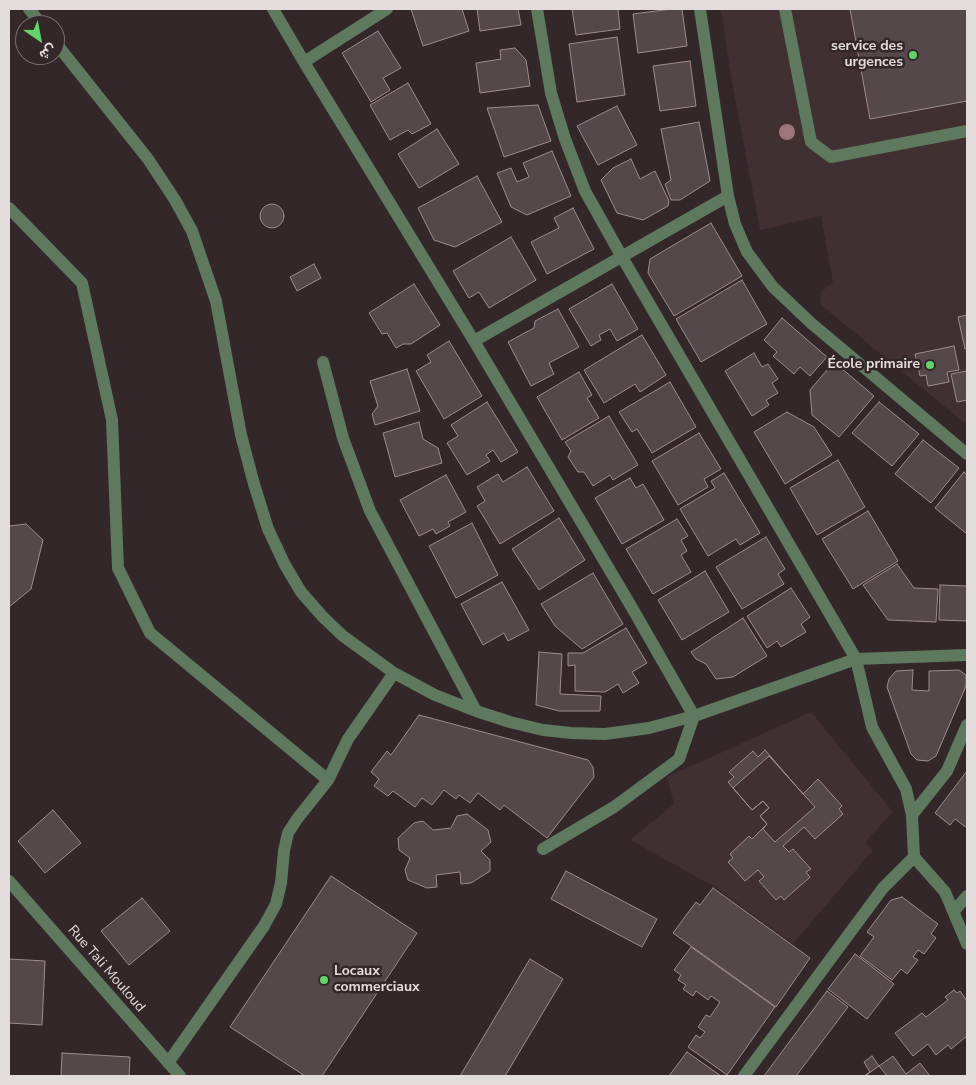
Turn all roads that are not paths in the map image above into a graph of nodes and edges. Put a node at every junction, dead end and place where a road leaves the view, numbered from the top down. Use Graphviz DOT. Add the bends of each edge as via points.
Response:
graph roads {
  1 [pos="274,9"];
  2 [pos="387,9"];
  3 [pos="537,9"];
  4 [pos="700,9"];
  5 [pos="785,9"];
  6 [pos="65,55"];
  7 [pos="304,62"];
  8 [pos="967,131"];
  9 [pos="728,196"];
  10 [pos="9,208"];
  11 [pos="622,257"];
  12 [pos="474,341"];
  13 [pos="323,362"];
  14 [pos="967,454"];
  15 [pos="967,655"];
  16 [pos="856,659"];
  17 [pos="394,673"];
  18 [pos="476,711"];
  19 [pos="694,716"];
  20 [pos="967,725"];
  21 [pos="328,780"];
  22 [pos="912,815"];
  23 [pos="543,849"];
  24 [pos="914,857"];
  25 [pos="9,881"];
  26 [pos="967,896"];
  27 [pos="954,911"];
  28 [pos="967,944"];
  29 [pos="168,1063"];
  30 [pos="180,1076"];
  31 [pos="744,1076"];
  1 -- 7 [label="street"];
  2 -- 7 [label="street"];
  3 -- 11 [label="street" via="551,93 565,139 585,191"];
  4 -- 9 [label="street"];
  5 -- 8 [label="street" via="811,142 832,157"];
  6 -- 17 [label="street" via="148,159 192,231 216,301 241,435 254,484 268,529 285,565 301,592 323,617 343,636"];
  7 -- 12 [label="street"];
  9 -- 11 [label="street"];
  9 -- 14 [label="street" via="747,252 773,287"];
  10 -- 21 [label="street" via="82,283 112,420 118,568 150,633"];
  11 -- 12 [label="street"];
  11 -- 16 [label="street"];
  12 -- 19 [label="street"];
  13 -- 18 [label="street" via="343,438 370,511"];
  15 -- 16 [label="street"];
  16 -- 19 [label="street"];
  16 -- 22 [label="street" via="872,727 906,789"];
  17 -- 18 [label="street"];
  17 -- 21 [label="street" via="348,739"];
  18 -- 19 [label="street" via="543,730 605,734 649,728"];
  19 -- 23 [label="street" via="679,759 614,807"];
  20 -- 22 [label="street" via="947,771"];
  21 -- 29 [label="street" via="288,833 276,904 264,926"];
  22 -- 24 [label="street"];
  24 -- 27 [label="street" via="945,892"];
  24 -- 31 [label="street" via="883,888"];
  25 -- 29 [label="street, Rue Tali Mouloud"];
  26 -- 27 [label="street"];
  27 -- 28 [label="street"];
  29 -- 30 [label="street, Rue Tali Mouloud"];
}
